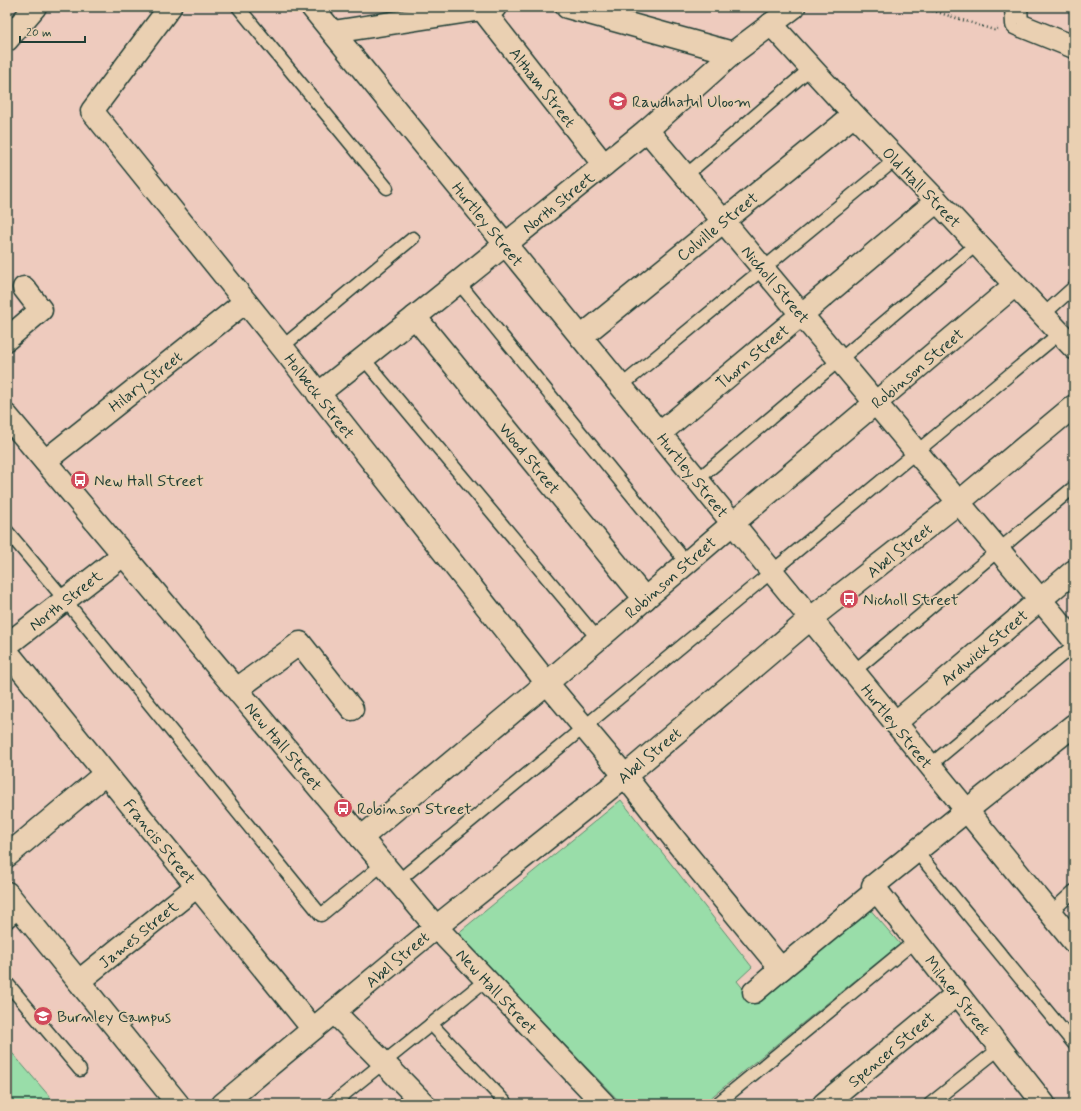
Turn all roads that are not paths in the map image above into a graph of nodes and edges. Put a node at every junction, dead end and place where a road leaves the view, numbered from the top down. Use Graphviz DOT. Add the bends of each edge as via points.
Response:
graph roads {
  1 [pos="35,7"];
  2 [pos="170,7"];
  3 [pos="238,7"];
  4 [pos="312,7"];
  5 [pos="567,7"];
  6 [pos="489,8"];
  7 [pos="784,12"];
  8 [pos="1017,16"];
  9 [pos="332,32"];
  10 [pos="7,40"];
  11 [pos="1074,47"];
  12 [pos="733,53"];
  13 [pos="811,68"];
  14 [pos="854,115"];
  15 [pos="647,130"];
  16 [pos="896,158"];
  17 [pos="604,165"];
  18 [pos="685,176"];
  19 [pos="387,188"];
  20 [pos="937,201"];
  21 [pos="723,221"];
  22 [pos="414,238"];
  23 [pos="505,244"];
  24 [pos="977,244"];
  25 [pos="763,268"];
  26 [pos="458,282"];
  27 [pos="1015,285"];
  28 [pos="1074,287"];
  29 [pos="24,288"];
  30 [pos="245,302"];
  31 [pos="802,315"];
  32 [pos="1043,315"];
  33 [pos="415,317"];
  34 [pos="581,337"];
  35 [pos="7,339"];
  36 [pos="1067,341"];
  37 [pos="282,347"];
  38 [pos="363,358"];
  39 [pos="840,361"];
  40 [pos="621,386"];
  41 [pos="318,394"];
  42 [pos="875,403"];
  43 [pos="1074,406"];
  44 [pos="7,416"];
  45 [pos="659,434"];
  46 [pos="916,452"];
  47 [pos="45,461"];
  48 [pos="697,480"];
  49 [pos="1074,487"];
  50 [pos="959,502"];
  51 [pos="732,524"];
  52 [pos="7,531"];
  53 [pos="999,550"];
  54 [pos="124,555"];
  55 [pos="687,563"];
  56 [pos="1074,571"];
  57 [pos="772,572"];
  58 [pos="645,599"];
  59 [pos="1040,599"];
  60 [pos="65,600"];
  61 [pos="810,619"];
  62 [pos="598,639"];
  63 [pos="1074,640"];
  64 [pos="7,645"];
  65 [pos="1074,645"];
  66 [pos="7,652"];
  67 [pos="853,672"];
  68 [pos="547,682"];
  69 [pos="237,689"];
  70 [pos="352,709"];
  71 [pos="895,723"];
  72 [pos="1074,725"];
  73 [pos="584,727"];
  74 [pos="930,766"];
  75 [pos="105,774"];
  76 [pos="625,776"];
  77 [pos="966,811"];
  78 [pos="361,838"];
  79 [pos="916,851"];
  80 [pos="7,856"];
  81 [pos="383,864"];
  82 [pos="398,881"];
  83 [pos="197,886"];
  84 [pos="874,889"];
  85 [pos="1074,891"];
  86 [pos="7,892"];
  87 [pos="1050,913"];
  88 [pos="14,916"];
  89 [pos="436,927"];
  90 [pos="915,941"];
  91 [pos="1074,942"];
  92 [pos="781,969"];
  93 [pos="486,980"];
  94 [pos="79,981"];
  95 [pos="7,983"];
  96 [pos="754,992"];
  97 [pos="957,994"];
  98 [pos="334,1012"];
  99 [pos="431,1024"];
  100 [pos="313,1029"];
  101 [pos="1074,1044"];
  102 [pos="1000,1048"];
  103 [pos="384,1062"];
  104 [pos="80,1070"];
  105 [pos="236,1100"];
  106 [pos="1040,1103"];
  107 [pos="178,1104"];
  108 [pos="332,1104"];
  109 [pos="424,1104"];
  110 [pos="507,1104"];
  111 [pos="604,1104"];
  112 [pos="717,1104"];
  113 [pos="824,1104"];
  114 [pos="930,1104"];
  1 -- 10 [label="street"];
  2 -- 30 [label="street, Holbeck Street" via="92,111"];
  3 -- 19 [label="lane"];
  4 -- 9 [label="street, Hurtley Street"];
  5 -- 12 [label="street"];
  6 -- 9 [label="street"];
  6 -- 17 [label="street, Altham Street"];
  7 -- 12 [label="street, North Street"];
  7 -- 13 [label="street, Old Hall Street"];
  8 -- 11 [label="street"];
  9 -- 23 [label="street, Hurtley Street"];
  12 -- 15 [label="street, North Street"];
  13 -- 14 [label="street, Old Hall Street"];
  13 -- 18 [label="lane"];
  14 -- 16 [label="street, Old Hall Street"];
  14 -- 21 [label="street, Colville Street"];
  15 -- 17 [label="street, North Street"];
  15 -- 18 [label="street, Nicholl Street"];
  16 -- 20 [label="street, Old Hall Street"];
  16 -- 25 [label="lane"];
  17 -- 23 [label="street, North Street"];
  18 -- 21 [label="street, Nicholl Street"];
  20 -- 24 [label="street, Old Hall Street"];
  20 -- 31 [label="street, Thorn Street"];
  21 -- 25 [label="street, Nicholl Street"];
  21 -- 34 [label="street, Colville Street"];
  22 -- 37 [label="lane"];
  23 -- 26 [label="street, North Street"];
  23 -- 34 [label="street, Hurtley Street"];
  24 -- 27 [label="street, Old Hall Street"];
  24 -- 39 [label="lane"];
  25 -- 31 [label="street, Nicholl Street"];
  25 -- 40 [label="lane"];
  26 -- 33 [label="street, North Street"];
  26 -- 55 [label="lane"];
  27 -- 32 [label="street, Old Hall Street"];
  27 -- 42 [label="street, Robinson Street"];
  28 -- 32 [label="lane"];
  29 -- 35 [label="street" via="46,316"];
  30 -- 37 [label="street, Holbeck Street"];
  30 -- 47 [label="street, Hilary Street"];
  31 -- 39 [label="street, Nicholl Street"];
  31 -- 45 [label="street, Thorn Street"];
  32 -- 36 [label="street, Old Hall Street"];
  33 -- 38 [label="street, North Street"];
  33 -- 58 [label="street, Wood Street"];
  34 -- 40 [label="street, Hurtley Street"];
  36 -- 46 [label="lane"];
  37 -- 41 [label="street, Holbeck Street"];
  38 -- 41 [label="street, North Street"];
  38 -- 62 [label="lane"];
  39 -- 42 [label="street, Nicholl Street"];
  39 -- 48 [label="lane"];
  40 -- 45 [label="street, Hurtley Street"];
  41 -- 68 [label="street, Holbeck Street"];
  42 -- 46 [label="street, Nicholl Street"];
  42 -- 51 [label="street, Robinson Street"];
  43 -- 50 [label="street, Abel Street"];
  44 -- 47 [label="street, New Hall Street"];
  45 -- 48 [label="street, Hurtley Street"];
  46 -- 50 [label="street, Nicholl Street"];
  46 -- 57 [label="lane"];
  47 -- 54 [label="street, New Hall Street"];
  48 -- 51 [label="street, Hurtley Street"];
  49 -- 53 [label="lane"];
  50 -- 53 [label="street, Nicholl Street"];
  50 -- 61 [label="street, Abel Street"];
  51 -- 55 [label="street, Robinson Street"];
  51 -- 57 [label="street, Hurtley Street"];
  52 -- 60 [label="lane"];
  53 -- 59 [label="street, Nicholl Street"];
  53 -- 67 [label="lane"];
  54 -- 60 [label="street, North Street"];
  54 -- 69 [label="street, New Hall Street"];
  55 -- 58 [label="street, Robinson Street"];
  56 -- 59 [label="street, Ardwick Street"];
  57 -- 61 [label="street, Hurtley Street"];
  57 -- 73 [label="lane"];
  58 -- 62 [label="street, Robinson Street"];
  59 -- 63 [label="street, Nicholl Street"];
  59 -- 71 [label="street, Ardwick Street"];
  60 -- 64 [label="street, North Street"];
  60 -- 81 [label="lane" via="321,915"];
  61 -- 67 [label="street, Hurtley Street"];
  61 -- 76 [label="street, Abel Street"];
  62 -- 68 [label="street, Robinson Street"];
  65 -- 74 [label="lane"];
  66 -- 75 [label="street, Francis Street"];
  67 -- 71 [label="street, Hurtley Street"];
  68 -- 73 [label="street, Holbeck Street"];
  68 -- 78 [label="street, Robinson Street"];
  69 -- 70 [label="street" via="300,643"];
  69 -- 78 [label="street, New Hall Street"];
  71 -- 74 [label="street, Hurtley Street"];
  72 -- 77 [label="street"];
  73 -- 76 [label="street, Holbeck Street"];
  73 -- 82 [label="lane"];
  74 -- 77 [label="street, Hurtley Street"];
  75 -- 80 [label="street"];
  75 -- 83 [label="street, Francis Street"];
  76 -- 89 [label="street, Abel Street"];
  76 -- 92 [label="street, Holbeck Street"];
  77 -- 79 [label="street"];
  77 -- 87 [label="street, Hurtley Street"];
  78 -- 81 [label="street, New Hall Street"];
  79 -- 84 [label="street"];
  79 -- 101 [label="lane"];
  81 -- 82 [label="street, New Hall Street"];
  82 -- 89 [label="street, New Hall Street"];
  83 -- 94 [label="street, James Street"];
  83 -- 100 [label="street, Francis Street"];
  84 -- 90 [label="street, Milner Street"];
  84 -- 92 [label="street"];
  85 -- 87 [label="lane"];
  86 -- 88 [label="street"];
  87 -- 91 [label="street, Hurtley Street"];
  88 -- 94 [label="street"];
  89 -- 93 [label="street, New Hall Street"];
  89 -- 98 [label="street, Abel Street"];
  90 -- 97 [label="street, Milner Street"];
  90 -- 112 [label="lane"];
  92 -- 96 [label="street"];
  93 -- 99 [label="lane"];
  93 -- 111 [label="street, New Hall Street"];
  94 -- 107 [label="street"];
  95 -- 104 [label="lane"];
  97 -- 102 [label="street, Milner Street"];
  97 -- 113 [label="street, Spencer Street"];
  98 -- 100 [label="street, Abel Street"];
  98 -- 103 [label="street"];
  99 -- 103 [label="lane"];
  99 -- 110 [label="lane"];
  100 -- 105 [label="street, Abel Street"];
  102 -- 106 [label="street, Milner Street"];
  102 -- 114 [label="lane"];
  103 -- 108 [label="lane"];
  103 -- 109 [label="street"];
}
